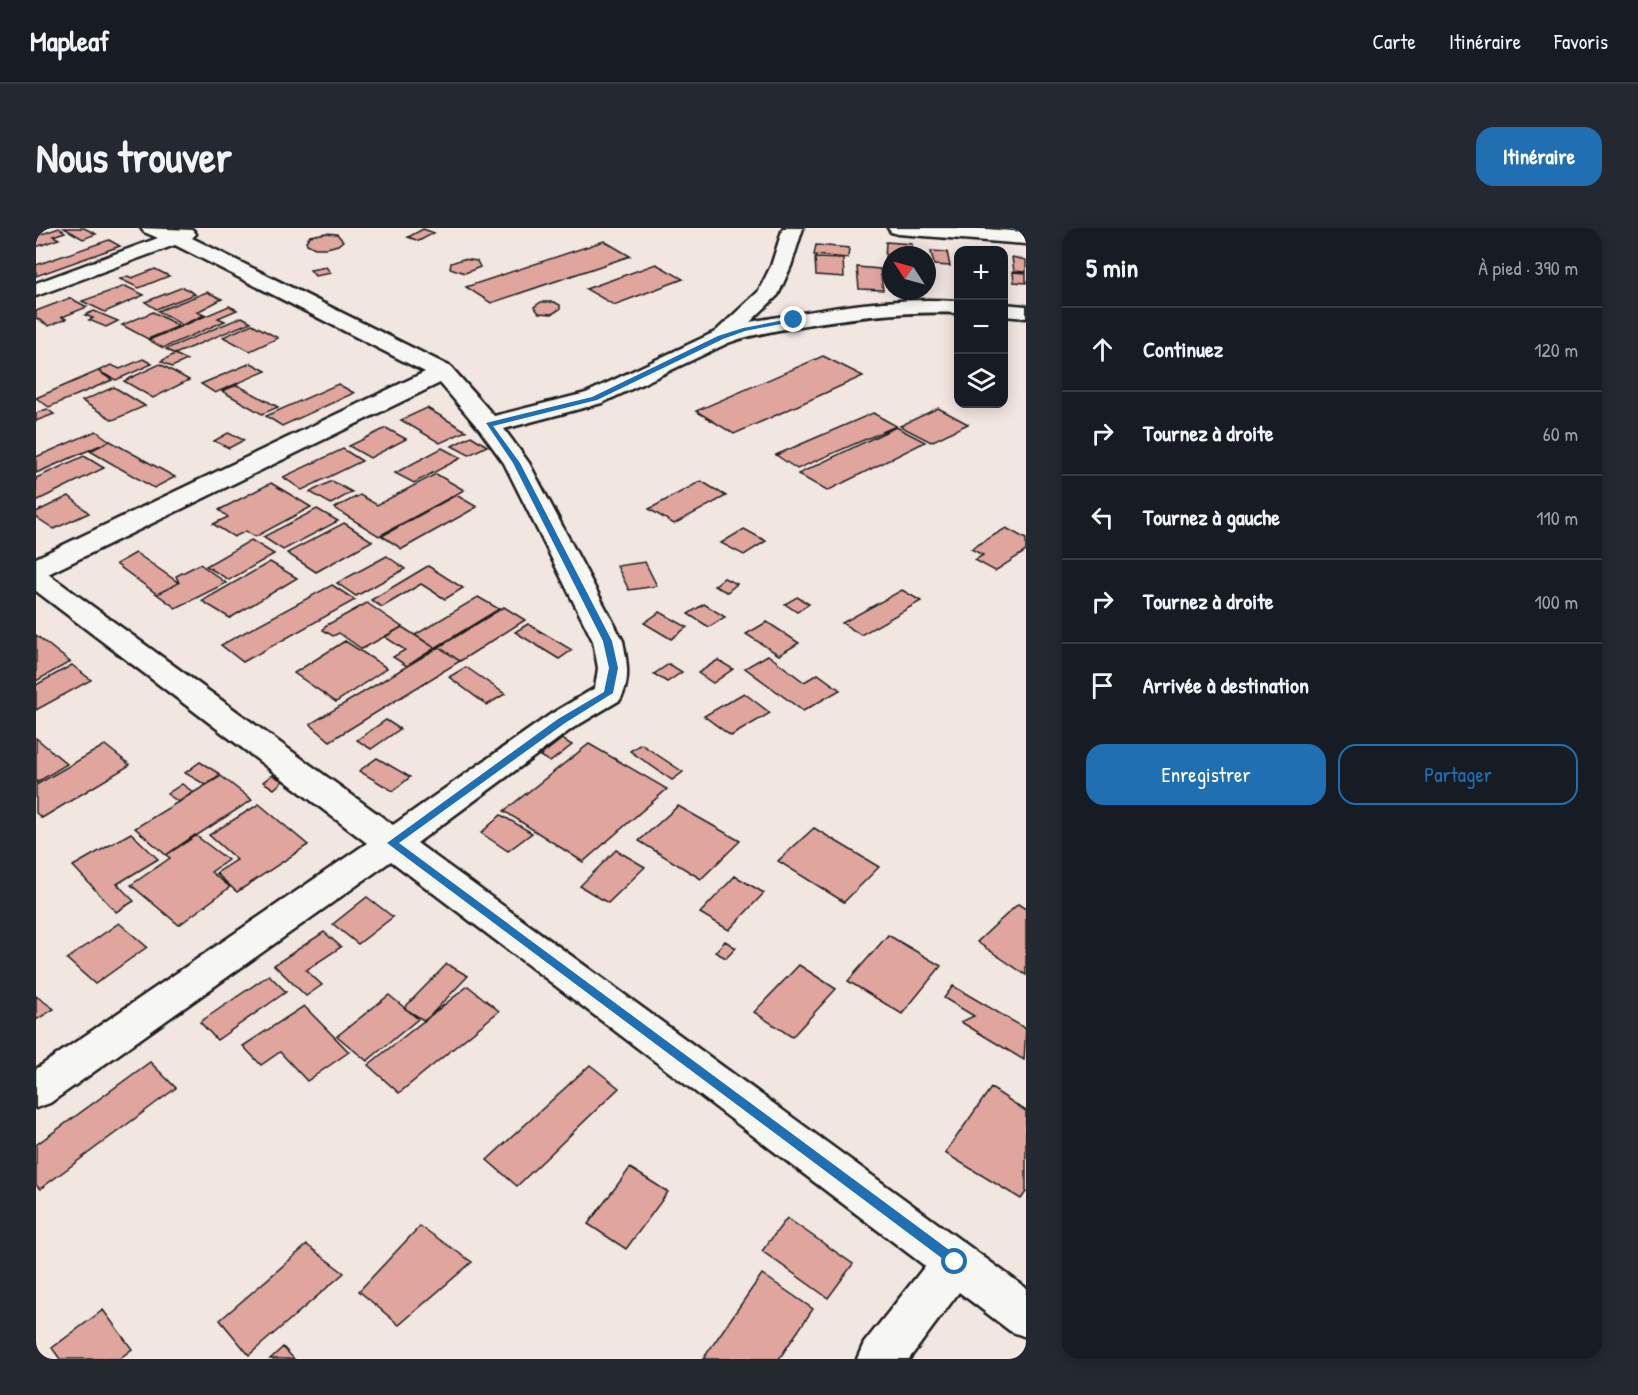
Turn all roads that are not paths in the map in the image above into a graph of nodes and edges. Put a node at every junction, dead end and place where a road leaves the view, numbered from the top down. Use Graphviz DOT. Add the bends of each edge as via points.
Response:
graph roads {
  1 [pos="151,228"];
  2 [pos="206,228"];
  3 [pos="793,228"];
  4 [pos="898,228"];
  5 [pos="176,238"];
  6 [pos="1026,238"];
  7 [pos="36,290"];
  8 [pos="954,307"];
  9 [pos="1008,310"];
  10 [pos="1026,312"];
  11 [pos="720,338"];
  12 [pos="443,372"];
  13 [pos="489,425"];
  14 [pos="36,569"];
  15 [pos="36,578"];
  16 [pos="392,843"];
  17 [pos="36,1091"];
  18 [pos="955,1262"];
  19 [pos="1026,1315"];
  20 [pos="880,1359"];
  1 -- 5 [label="street"];
  2 -- 5 [label="street"];
  3 -- 11 [label="street" via="767,295"];
  4 -- 6 [label="street"];
  5 -- 7 [label="street"];
  5 -- 12 [label="street"];
  8 -- 11 [label="street" via="917,305 848,311 773,322"];
  9 -- 10 [label="street"];
  11 -- 13 [label="street" via="594,398"];
  12 -- 13 [label="street"];
  12 -- 14 [label="street"];
  13 -- 16 [label="street" via="516,463 608,641 613,668 609,693 562,721"];
  15 -- 16 [label="street"];
  16 -- 17 [label="street"];
  16 -- 18 [label="street"];
  18 -- 19 [label="street"];
  18 -- 20 [label="street"];
}
